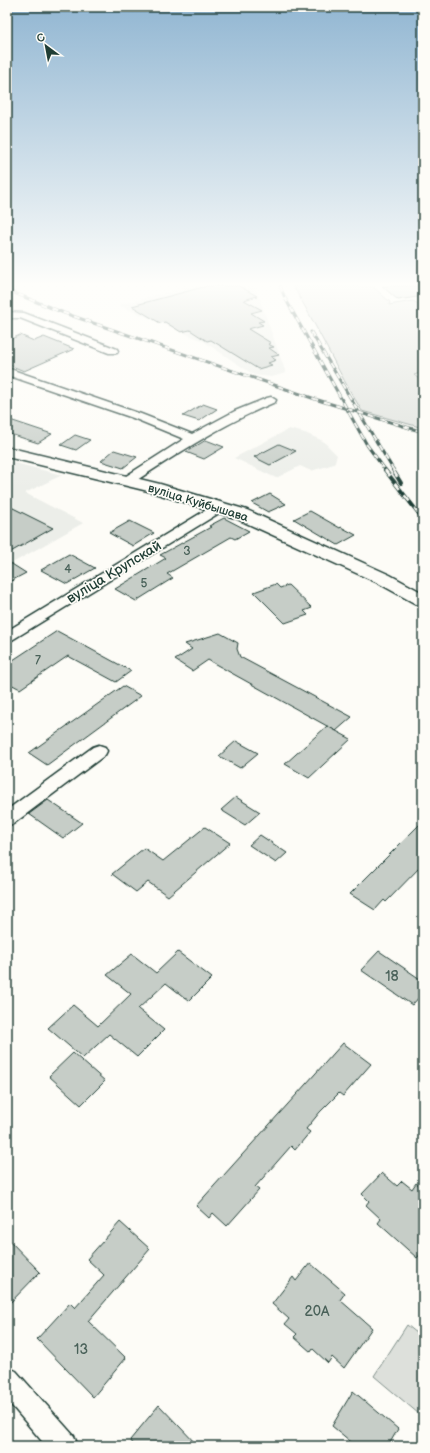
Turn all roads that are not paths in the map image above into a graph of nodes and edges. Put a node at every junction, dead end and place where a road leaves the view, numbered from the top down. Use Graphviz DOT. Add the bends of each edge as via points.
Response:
graph roads {
  1 [pos="7,371"];
  2 [pos="270,400"];
  3 [pos="193,438"];
  4 [pos="7,452"];
  5 [pos="126,481"];
  6 [pos="220,507"];
  7 [pos="423,600"];
  8 [pos="7,637"];
  9 [pos="98,751"];
  10 [pos="7,819"];
  11 [pos="7,1380"];
  12 [pos="64,1446"];
  1 -- 3 [label="street"];
  2 -- 3 [label="street" via="239,413"];
  3 -- 5 [label="street"];
  4 -- 5 [label="main road, вуліца Куйбышава"];
  5 -- 6 [label="main road, вуліца Куйбышава"];
  6 -- 7 [label="main road, вуліца Куйбышава" via="241,514 384,579"];
  6 -- 8 [label="street, вуліца Крупскай"];
  9 -- 10 [label="street"];
  11 -- 12 [label="street"];
}
